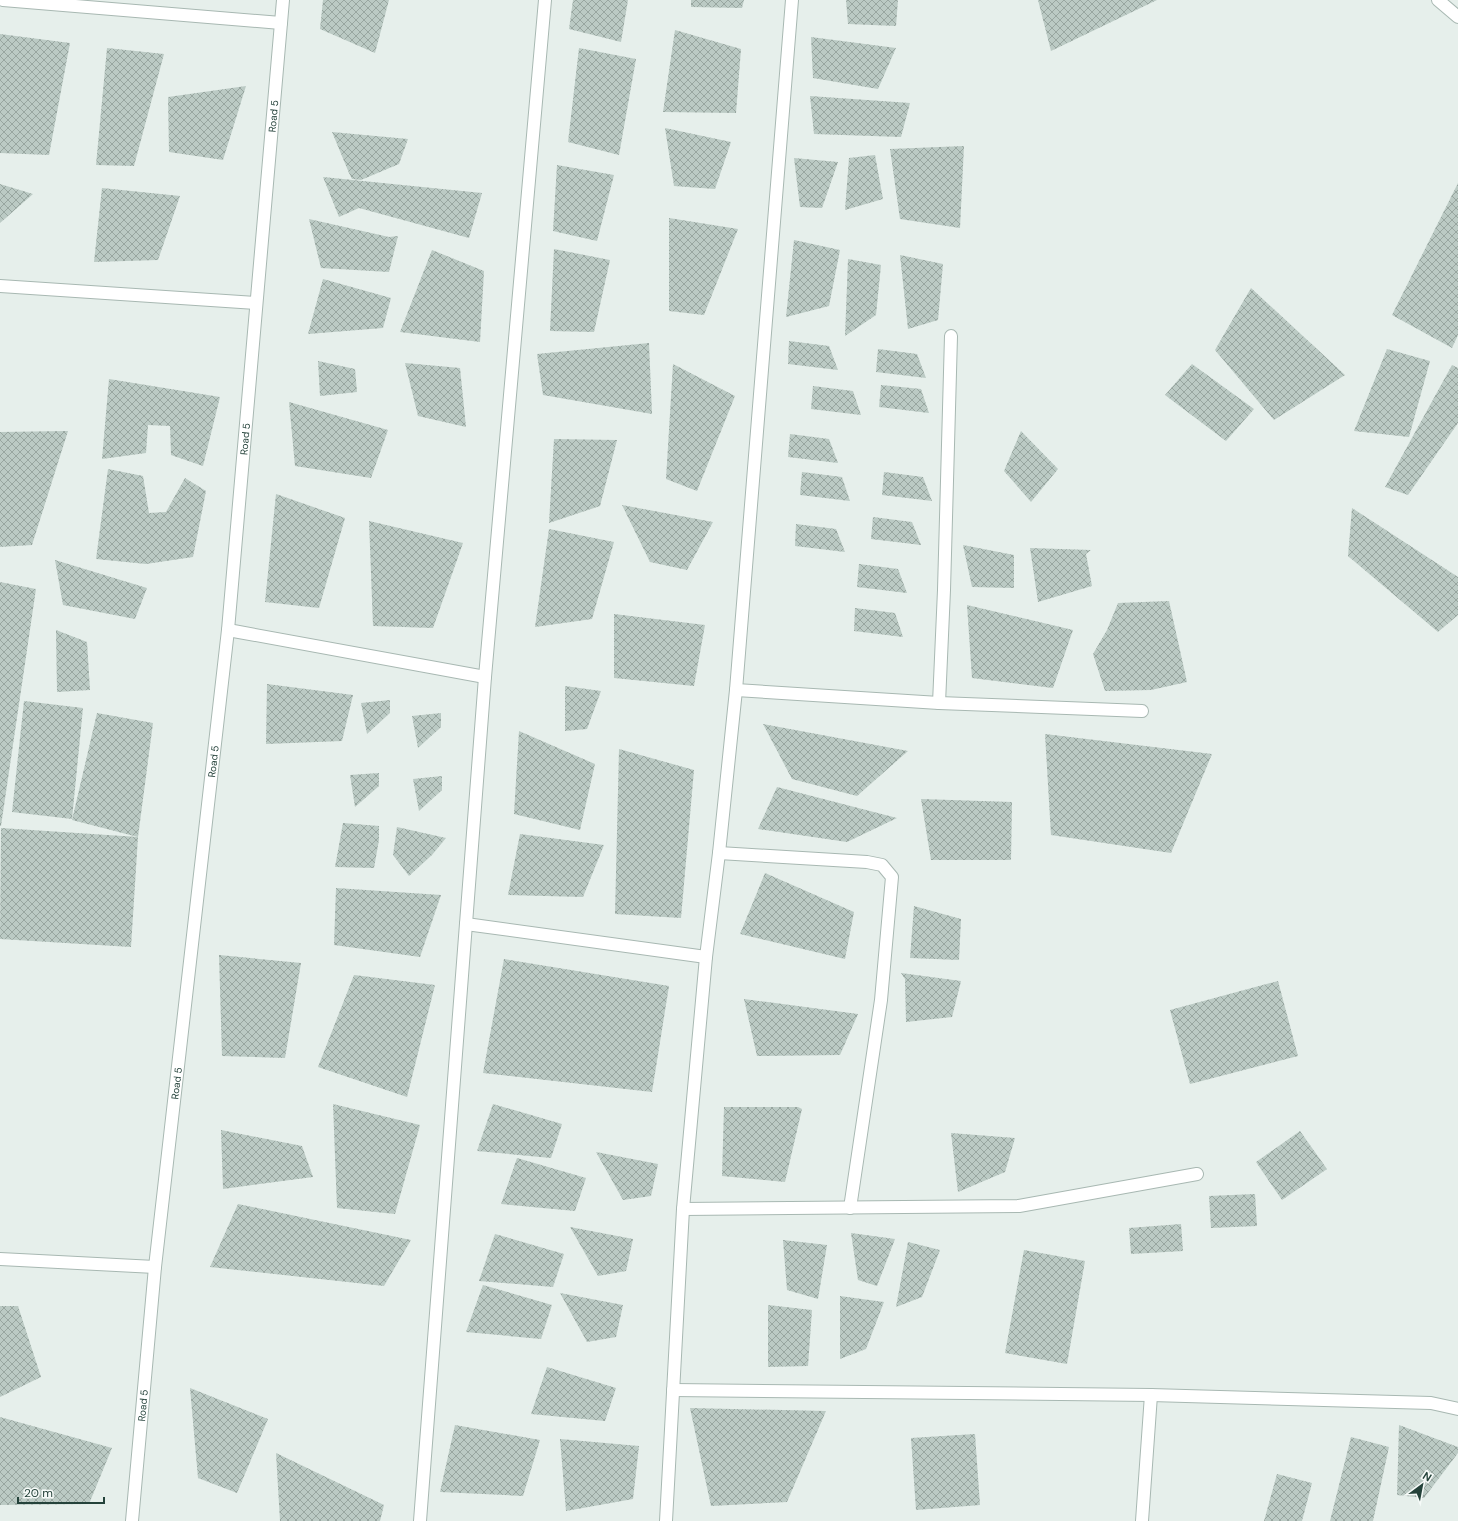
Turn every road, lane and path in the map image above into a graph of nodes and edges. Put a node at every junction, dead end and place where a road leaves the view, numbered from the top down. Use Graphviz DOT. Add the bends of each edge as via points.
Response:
graph roads {
  1 [pos="3,0"];
  2 [pos="283,0"];
  3 [pos="545,0"];
  4 [pos="792,0"];
  5 [pos="1438,0"];
  6 [pos="1458,17"];
  7 [pos="281,23"];
  8 [pos="0,286"];
  9 [pos="256,303"];
  10 [pos="951,336"];
  11 [pos="228,630"];
  12 [pos="485,677"];
  13 [pos="736,690"];
  14 [pos="939,703"];
  15 [pos="1142,711"];
  16 [pos="719,853"];
  17 [pos="466,924"];
  18 [pos="706,957"];
  19 [pos="1197,1174"];
  20 [pos="850,1208"];
  21 [pos="683,1209"];
  22 [pos="0,1260"];
  23 [pos="155,1267"];
  24 [pos="673,1390"];
  25 [pos="1151,1395"];
  26 [pos="1458,1410"];
  27 [pos="132,1521"];
  28 [pos="420,1521"];
  29 [pos="666,1521"];
  30 [pos="1142,1521"];
  1 -- 7 [label="street"];
  2 -- 7 [label="street, Road 5"];
  3 -- 12 [label="street"];
  4 -- 13 [label="street"];
  5 -- 6 [label="street"];
  7 -- 9 [label="street, Road 5"];
  8 -- 9 [label="street"];
  9 -- 11 [label="street, Road 5"];
  10 -- 14 [label="street"];
  11 -- 12 [label="street"];
  11 -- 23 [label="street, Road 5"];
  12 -- 17 [label="street"];
  13 -- 14 [label="street"];
  13 -- 16 [label="street"];
  14 -- 15 [label="street"];
  16 -- 18 [label="street"];
  16 -- 20 [label="street" via="866,862 882,865 892,876 881,1000"];
  17 -- 18 [label="street"];
  17 -- 28 [label="street"];
  18 -- 21 [label="street"];
  19 -- 20 [label="street" via="1019,1206"];
  20 -- 21 [label="street"];
  21 -- 24 [label="street"];
  22 -- 23 [label="street"];
  23 -- 27 [label="street, Road 5"];
  24 -- 25 [label="street"];
  24 -- 29 [label="street"];
  25 -- 26 [label="street" via="1431,1403"];
  25 -- 30 [label="street"];
}
